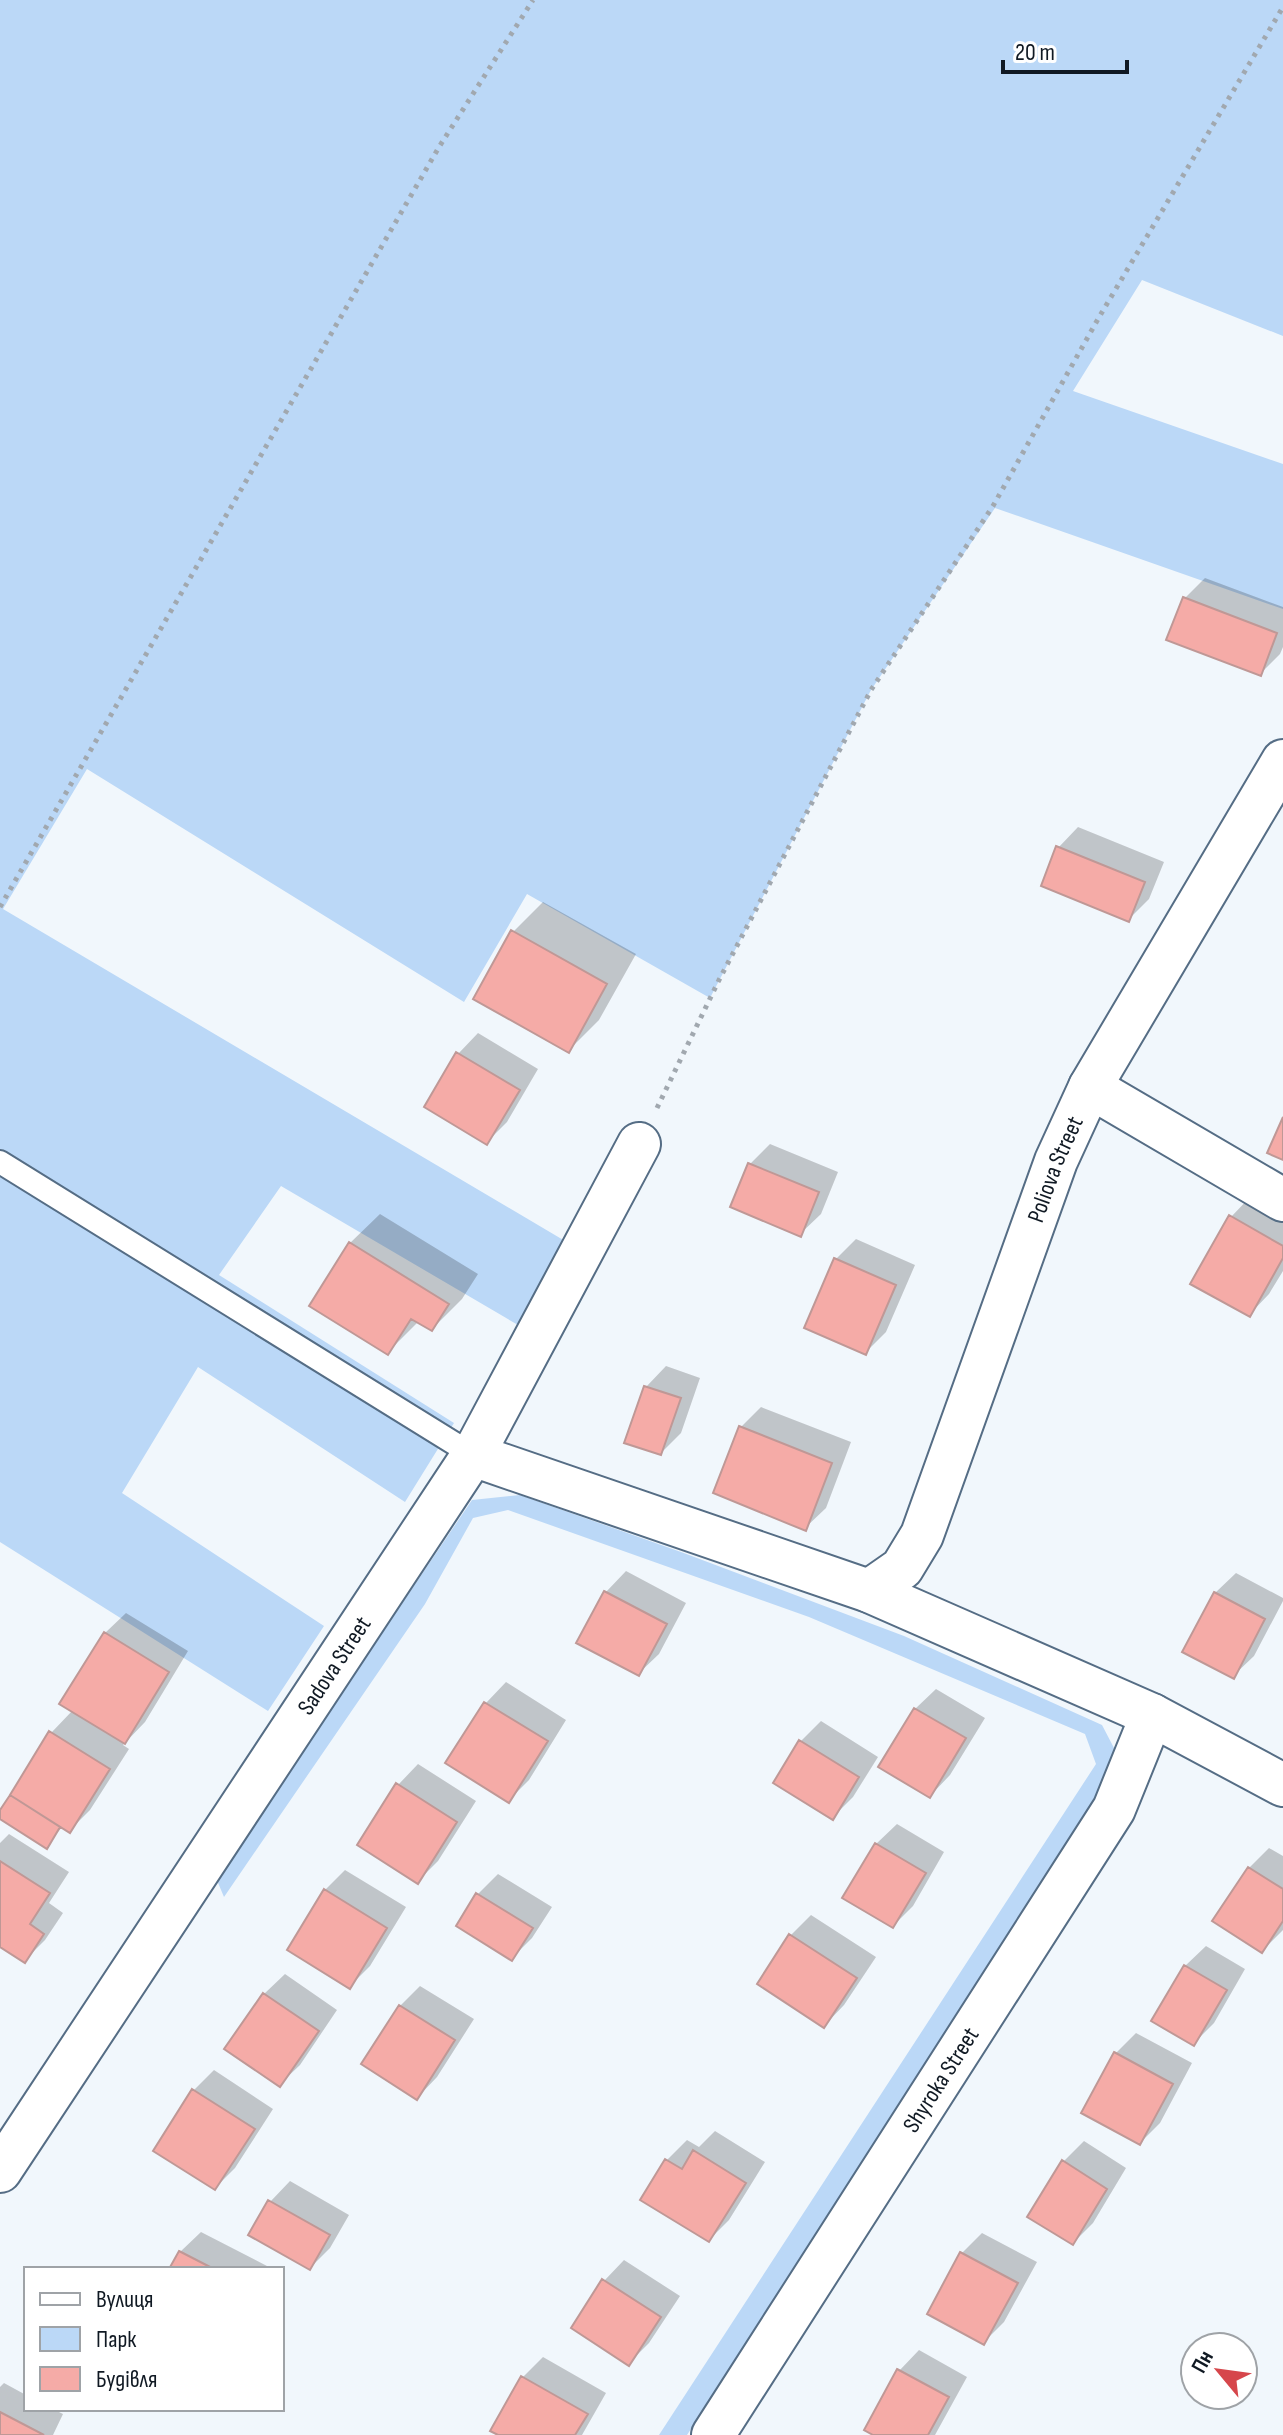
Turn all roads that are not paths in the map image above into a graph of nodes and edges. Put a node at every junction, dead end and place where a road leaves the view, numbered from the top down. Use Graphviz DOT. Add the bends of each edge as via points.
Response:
graph roads {
  1 [pos="1283,761"];
  2 [pos="1090,1087"];
  3 [pos="639,1144"];
  4 [pos="0,1162"];
  5 [pos="1283,1200"];
  6 [pos="473,1455"];
  7 [pos="869,1591"];
  8 [pos="1152,1715"];
  9 [pos="1283,1785"];
  10 [pos="0,2171"];
  11 [pos="713,2435"];
  1 -- 2 [label="street, Poliova Street"];
  2 -- 5 [label="street"];
  2 -- 7 [label="street, Poliova Street" via="1056,1161 922,1535 902,1568"];
  3 -- 6 [label="street, Sadova Street"];
  4 -- 6 [label="lane"];
  6 -- 7 [label="street"];
  6 -- 10 [label="street, Sadova Street"];
  7 -- 8 [label="street"];
  8 -- 9 [label="street"];
  8 -- 11 [label="street, Shyroka Street" via="1114,1809"];
}
